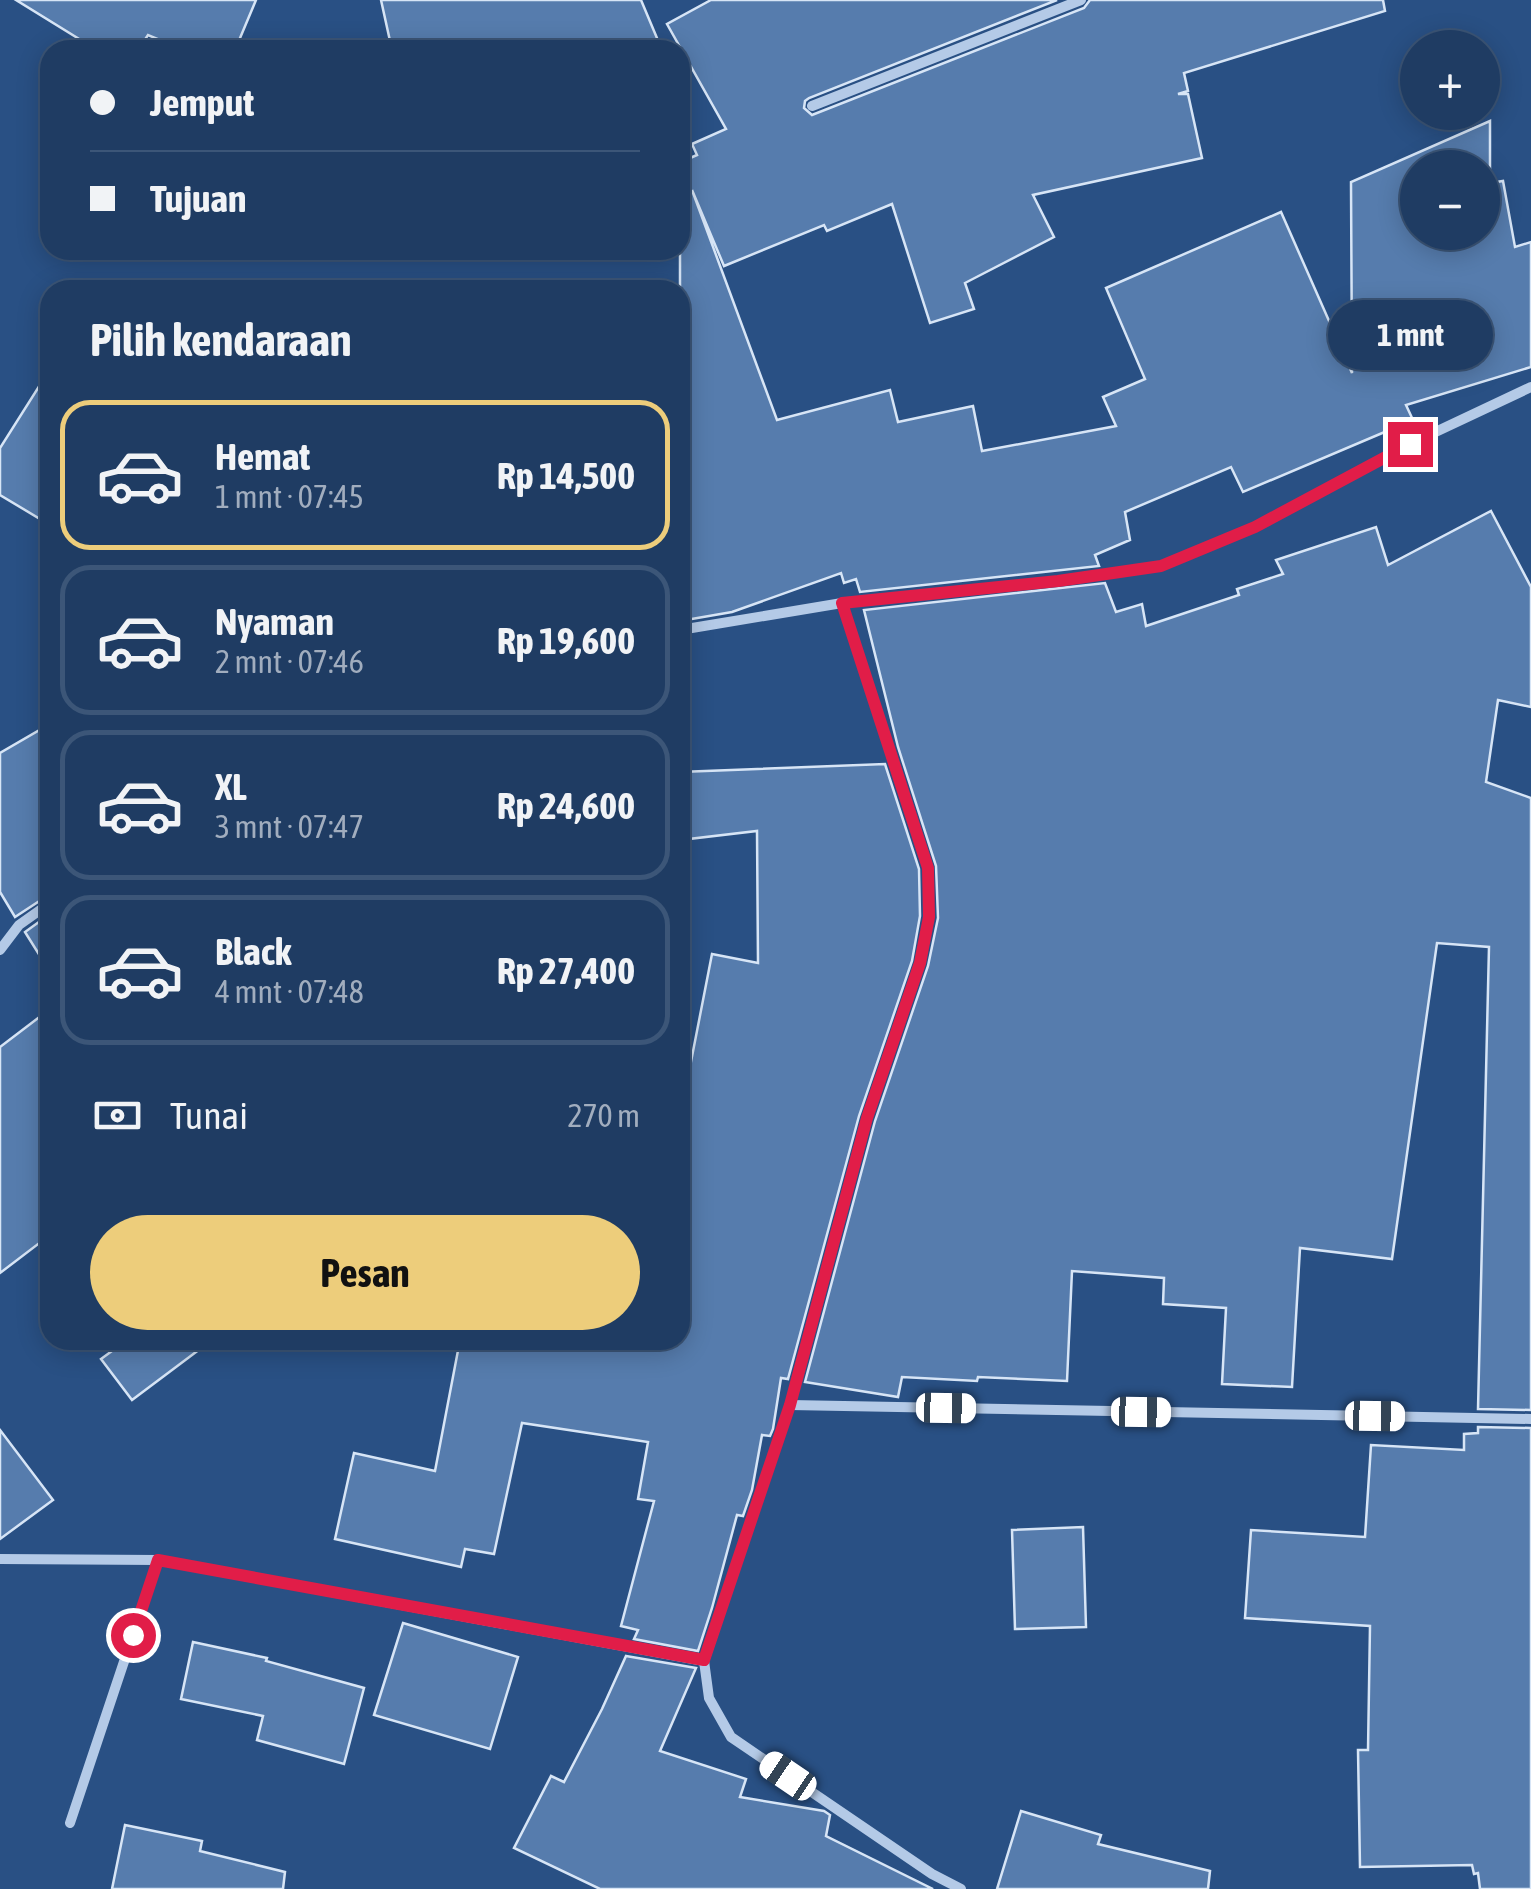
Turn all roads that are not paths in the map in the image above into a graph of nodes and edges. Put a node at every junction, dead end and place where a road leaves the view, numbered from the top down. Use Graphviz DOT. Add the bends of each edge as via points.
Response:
graph roads {
  1 [pos="1082,0"];
  2 [pos="812,106"];
  3 [pos="1531,387"];
  4 [pos="842,603"];
  5 [pos="690,628"];
  6 [pos="40,910"];
  7 [pos="0,950"];
  8 [pos="790,1405"];
  9 [pos="1531,1419"];
  10 [pos="0,1559"];
  11 [pos="158,1560"];
  12 [pos="704,1660"];
  13 [pos="70,1822"];
  14 [pos="961,1889"];
  1 -- 2 [label="street"];
  3 -- 4 [label="street" via="1255,527 1161,566"];
  4 -- 5 [label="street"];
  4 -- 8 [label="street" via="928,868 929,917"];
  6 -- 7 [label="street"];
  8 -- 9 [label="street"];
  8 -- 12 [label="street"];
  10 -- 11 [label="street"];
  11 -- 12 [label="street"];
  11 -- 13 [label="street"];
  12 -- 14 [label="street" via="709,1698 731,1737"];
}
